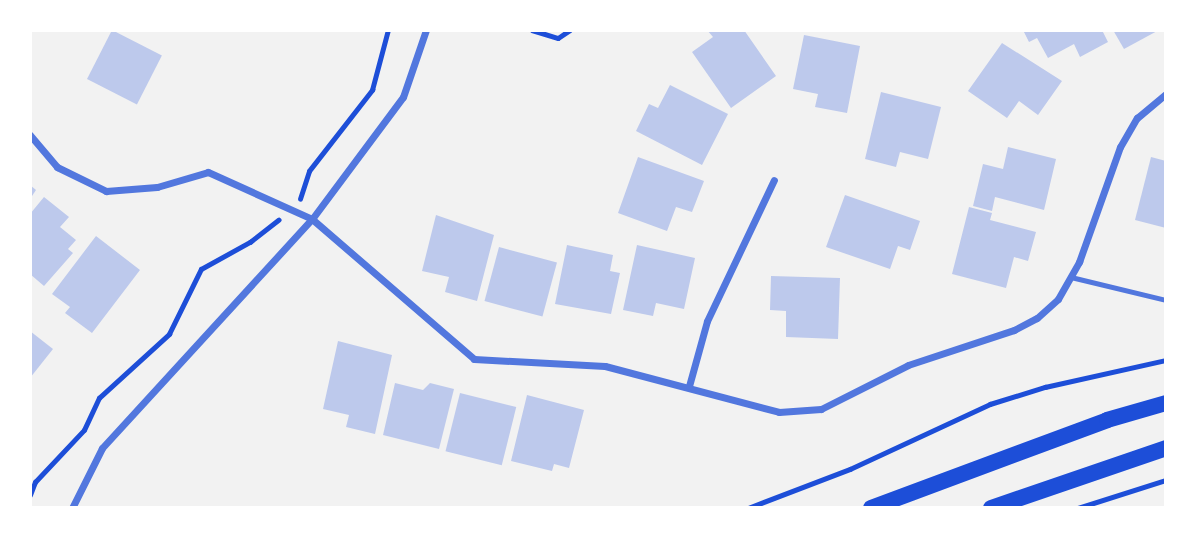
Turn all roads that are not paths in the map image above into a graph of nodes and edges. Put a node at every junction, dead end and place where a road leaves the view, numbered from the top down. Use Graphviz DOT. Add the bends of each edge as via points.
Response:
graph roads {
  1 [pos="426,30"];
  2 [pos="1166,94"];
  3 [pos="30,135"];
  4 [pos="774,180"];
  5 [pos="312,219"];
  6 [pos="1071,276"];
  7 [pos="1166,300"];
  8 [pos="689,386"];
  9 [pos="1166,404"];
  10 [pos="1166,448"];
  11 [pos="72,508"];
  12 [pos="871,508"];
  13 [pos="991,508"];
  1 -- 5 [label="street" via="403,97"];
  2 -- 6 [label="street" via="1137,118 1120,147"];
  3 -- 5 [label="street" via="57,167 106,191 157,187 208,172"];
  4 -- 8 [label="street" via="707,321"];
  5 -- 8 [label="street" via="474,359 605,366"];
  5 -- 11 [label="street" via="102,448"];
  6 -- 7 [label="lane"];
  6 -- 8 [label="street" via="1058,299 1014,331 908,365 821,409 779,412"];
  9 -- 12 [label="highway" via="1107,420"];
  10 -- 13 [label="highway"];
}
